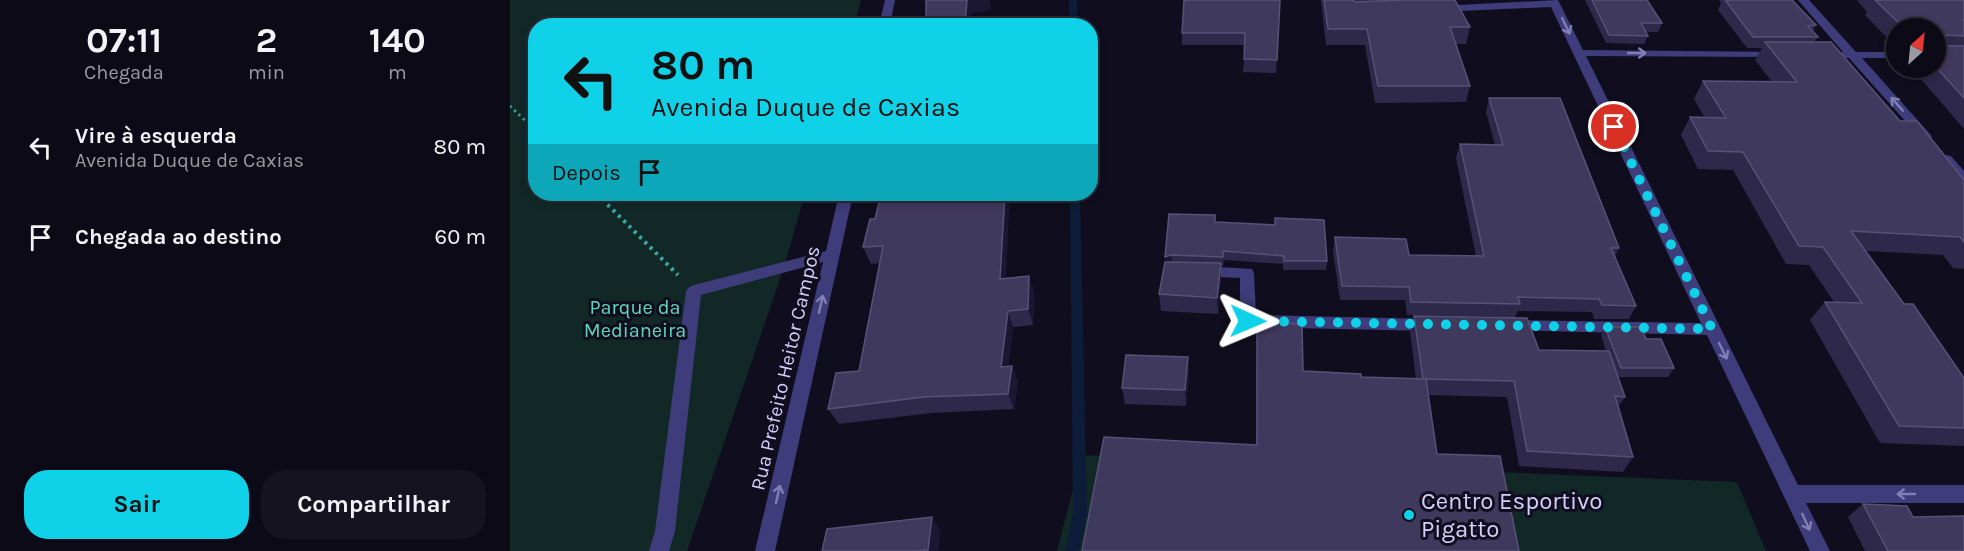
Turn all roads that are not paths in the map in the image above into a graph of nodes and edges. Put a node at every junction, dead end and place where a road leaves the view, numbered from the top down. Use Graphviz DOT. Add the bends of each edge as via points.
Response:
graph roads {
  1 [pos="890,0"];
  2 [pos="1803,0"];
  3 [pos="1554,2"];
  4 [pos="1423,10"];
  5 [pos="886,18"];
  6 [pos="1578,53"];
  7 [pos="1852,55"];
  8 [pos="1886,55"];
  9 [pos="1964,179"];
  10 [pos="844,201"];
  11 [pos="833,254"];
  12 [pos="1183,272"];
  13 [pos="1452,325"];
  14 [pos="1499,326"];
  15 [pos="1712,329"];
  16 [pos="1793,494"];
  17 [pos="1964,494"];
  18 [pos="659,551"];
  19 [pos="765,551"];
  20 [pos="1820,551"];
  1 -- 5 [label="street"];
  2 -- 7 [label="street"];
  3 -- 4 [label="street"];
  3 -- 6 [label="street, one-way"];
  6 -- 7 [label="street, one-way"];
  6 -- 15 [label="street"];
  7 -- 8 [label="street"];
  9 -- 7 [label="street, one-way"];
  10 -- 11 [label="street, Rua Prefeito Heitor Campos"];
  11 -- 18 [label="street" via="694,291 665,531"];
  19 -- 11 [label="street, Rua Prefeito Heitor Campos, one-way"];
  12 -- 13 [label="street" via="1247,273 1248,321"];
  14 -- 15 [label="street"];
  15 -- 16 [label="street, one-way"];
  17 -- 16 [label="street, one-way"];
  16 -- 20 [label="street, one-way"];
}
